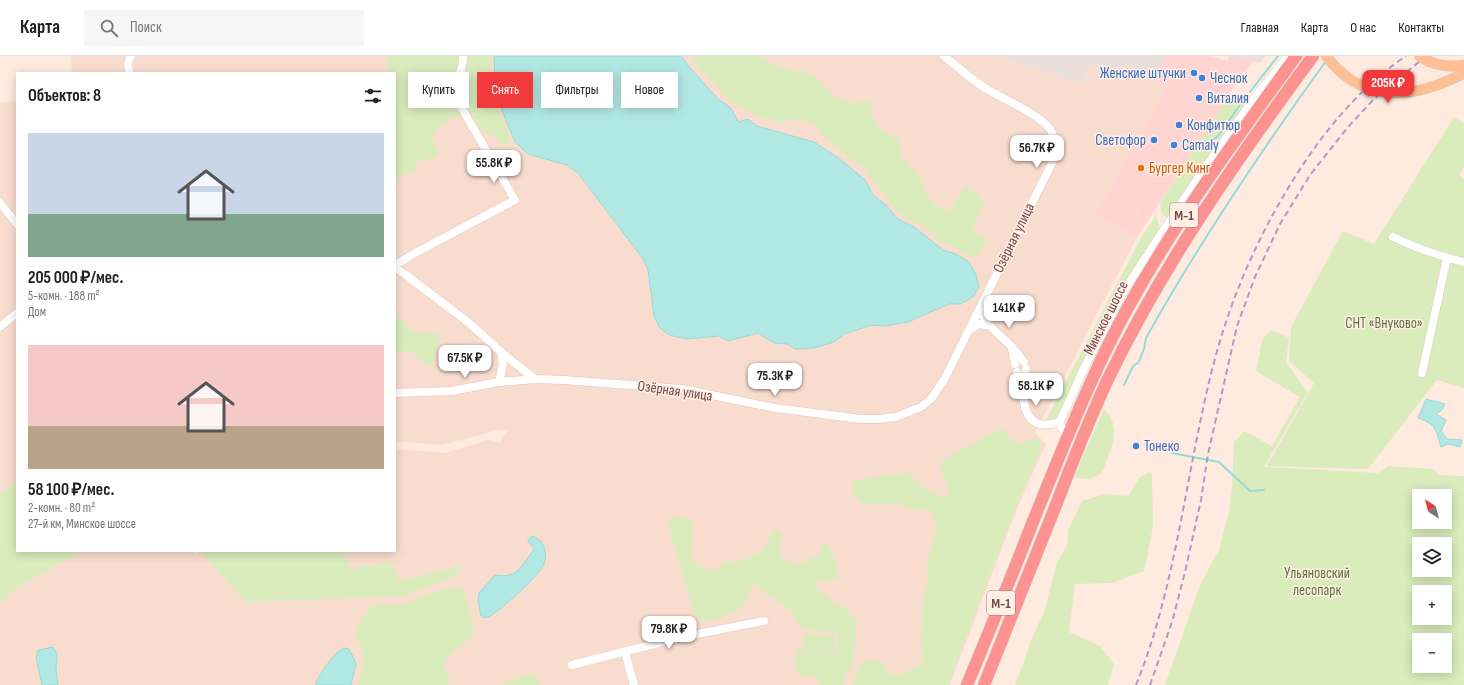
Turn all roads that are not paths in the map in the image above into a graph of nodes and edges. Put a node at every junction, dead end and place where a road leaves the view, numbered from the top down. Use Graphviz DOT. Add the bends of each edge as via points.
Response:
graph roads {
  1 [pos="130,56"];
  2 [pos="463,56"];
  3 [pos="944,56"];
  4 [pos="1288,56"];
  5 [pos="1296,56"];
  6 [pos="1313,56"];
  7 [pos="1326,56"];
  8 [pos="1419,56"];
  9 [pos="1464,65"];
  10 [pos="129,72"];
  11 [pos="1464,73"];
  12 [pos="0,203"];
  13 [pos="16,223"];
  14 [pos="1393,237"];
  15 [pos="1447,258"];
  16 [pos="1464,262"];
  17 [pos="396,265"];
  18 [pos="396,267"];
  19 [pos="980,308"];
  20 [pos="16,314"];
  21 [pos="991,326"];
  22 [pos="0,327"];
  23 [pos="969,330"];
  24 [pos="1012,347"];
  25 [pos="501,352"];
  26 [pos="1422,373"];
  27 [pos="535,379"];
  28 [pos="499,382"];
  29 [pos="1023,383"];
  30 [pos="396,394"];
  31 [pos="1059,422"];
  32 [pos="1067,438"];
  33 [pos="764,621"];
  34 [pos="625,652"];
  35 [pos="572,665"];
  36 [pos="634,685"];
  37 [pos="966,685"];
  38 [pos="984,685"];
  1 -- 10 [label="street"];
  2 -- 17 [label="street" via="456,94 515,200"];
  3 -- 19 [label="street, Озёрная улица" via="976,82 1036,116 1050,130 1055,145 1052,162"];
  4 -- 31 [label="street" via="1258,93 1204,169 1125,289"];
  5 -- 32 [label="highway, Минское шоссе / М-1" via="1184,215 1150,269 1116,330"];
  6 -- 38 [label="highway, Минское шоссе / М-1" via="1196,222 1130,337 1083,436"];
  7 -- 11 [label="main road, bridge" via="1342,74 1353,81 1389,93 1418,91"];
  8 -- 9 [label="main road, bridge" via="1443,66"];
  12 -- 13 [label="street"];
  14 -- 15 [label="street"];
  15 -- 16 [label="street"];
  15 -- 26 [label="street"];
  18 -- 25 [label="street" via="469,323"];
  19 -- 21 [label="street"];
  19 -- 23 [label="street, Озёрная улица"];
  20 -- 22 [label="street"];
  21 -- 23 [label="street" via="978,324"];
  21 -- 24 [label="street"];
  23 -- 27 [label="street, Озёрная улица" via="945,378 931,399 911,412 879,419 775,408 682,389"];
  24 -- 29 [label="street" via="1016,368"];
  24 -- 29 [label="street" via="1025,365"];
  25 -- 27 [label="street"];
  25 -- 28 [label="street" via="503,365"];
  27 -- 28 [label="street, Озёрная улица"];
  28 -- 30 [label="street, Озёрная улица" via="451,391"];
  29 -- 31 [label="street" via="1022,394 1033,421 1042,425"];
  31 -- 32 [label="street"];
  32 -- 37 [label="highway, Минское шоссе / М-1"];
  33 -- 34 [label="street" via="682,637"];
  34 -- 35 [label="street"];
  34 -- 36 [label="street"];
}
